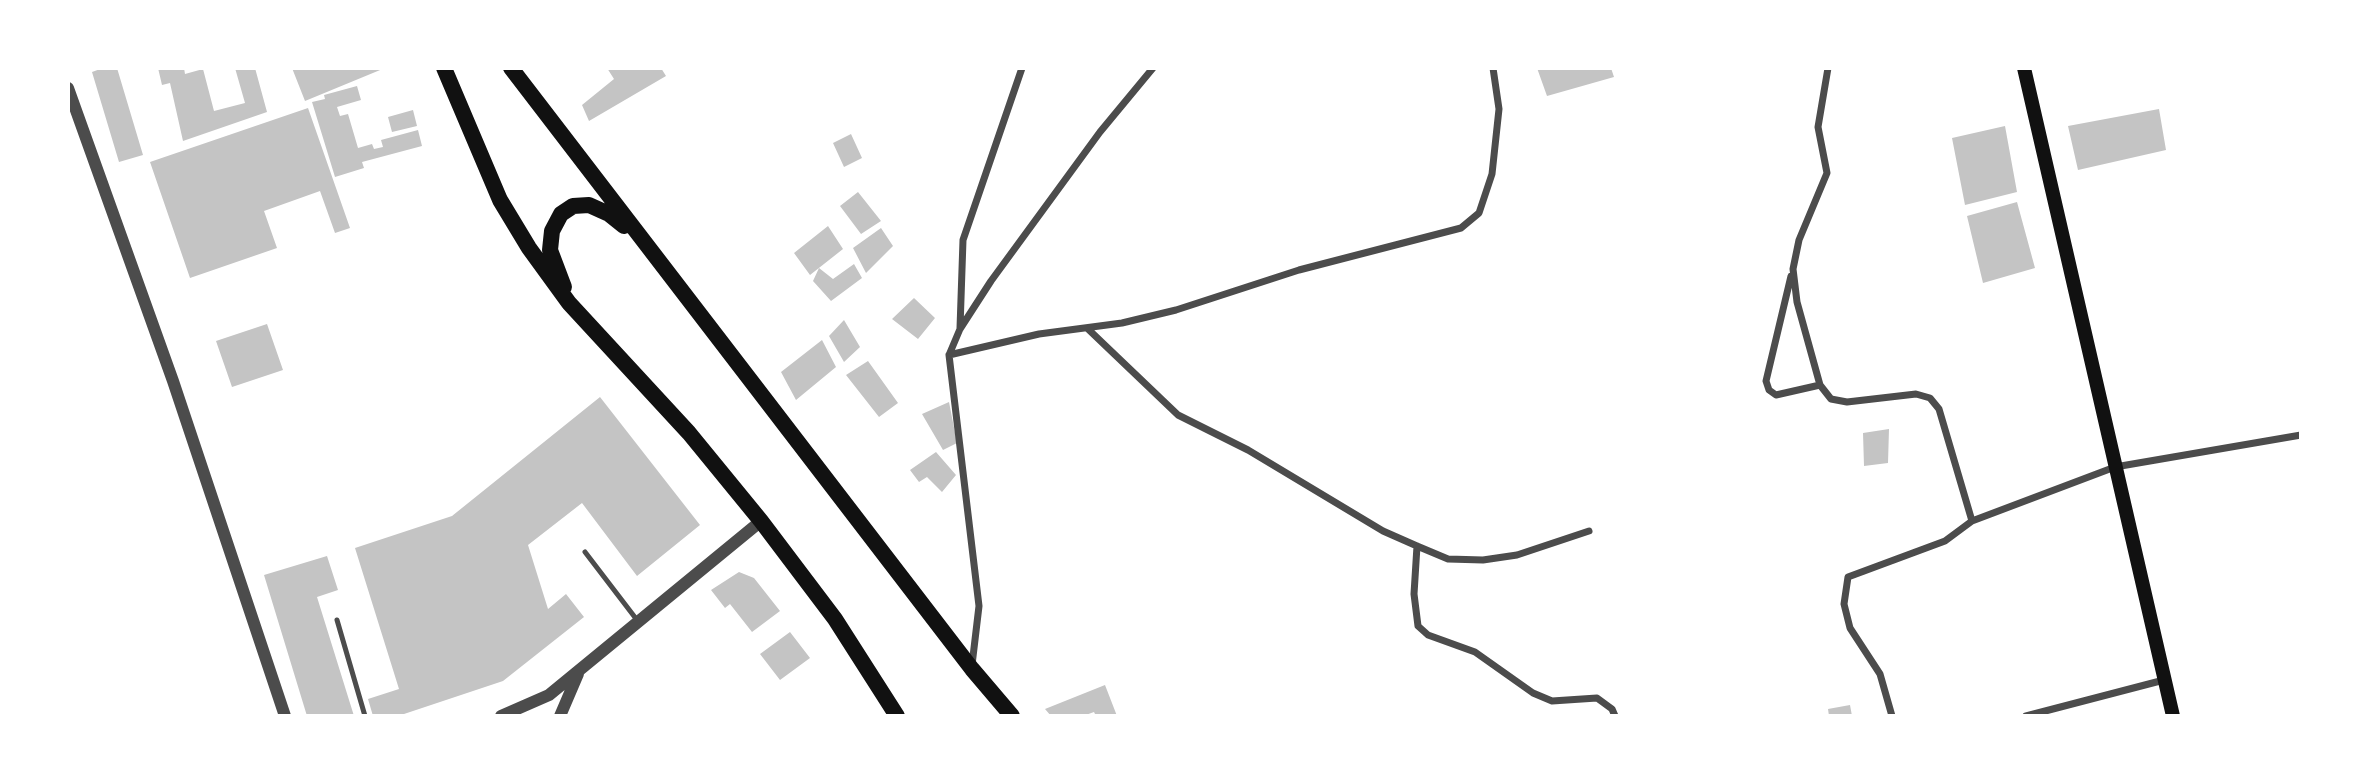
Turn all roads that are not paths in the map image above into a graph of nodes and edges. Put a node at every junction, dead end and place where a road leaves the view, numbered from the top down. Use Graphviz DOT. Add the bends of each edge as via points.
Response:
graph roads {
  1 [pos="444,68"];
  2 [pos="511,68"];
  3 [pos="1022,68"];
  4 [pos="1153,68"];
  5 [pos="1493,68"];
  6 [pos="1829,68"];
  7 [pos="2024,68"];
  8 [pos="68,88"];
  9 [pos="644,242"];
  10 [pos="1793,269"];
  11 [pos="569,303"];
  12 [pos="960,329"];
  13 [pos="1088,329"];
  14 [pos="949,355"];
  15 [pos="1820,385"];
  16 [pos="2301,435"];
  17 [pos="2115,467"];
  18 [pos="761,521"];
  19 [pos="1972,521"];
  20 [pos="1589,531"];
  21 [pos="1417,546"];
  22 [pos="585,552"];
  23 [pos="337,620"];
  24 [pos="639,623"];
  25 [pos="972,669"];
  26 [pos="580,670"];
  27 [pos="2165,680"];
  28 [pos="285,716"];
  29 [pos="365,716"];
  30 [pos="501,716"];
  31 [pos="560,716"];
  32 [pos="897,716"];
  33 [pos="1012,716"];
  34 [pos="1615,716"];
  35 [pos="1892,716"];
  36 [pos="2026,716"];
  37 [pos="2173,716"];
  1 -- 11 [label="main road" via="500,200"];
  2 -- 9 [label="main road"];
  3 -- 12 [label="street" via="963,240"];
  4 -- 12 [label="street" via="1085,153"];
  5 -- 13 [label="street" via="1499,108 1492,174 1479,213 1461,228 1299,270 1176,310"];
  6 -- 10 [label="street" via="1818,127 1827,173 1799,240"];
  7 -- 17 [label="main road"];
  8 -- 28 [label="street" via="173,381"];
  9 -- 11 [label="main road" via="609,214 589,205 573,206 561,214 552,231 550,250"];
  9 -- 25 [label="main road"];
  10 -- 15 [label="street" via="1797,302"];
  10 -- 15 [label="street" via="1766,381 1776,395"];
  11 -- 18 [label="main road" via="689,433"];
  12 -- 14 [label="street"];
  13 -- 14 [label="street" via="1039,334"];
  13 -- 21 [label="street" via="1178,415"];
  14 -- 25 [label="street" via="979,606"];
  15 -- 19 [label="street" via="1831,399 1847,402 1916,394 1930,398 1940,409"];
  16 -- 17 [label="street"];
  17 -- 19 [label="street"];
  17 -- 27 [label="main road"];
  18 -- 24 [label="street"];
  18 -- 32 [label="main road" via="835,619"];
  19 -- 35 [label="street" via="1945,541 1848,577 1844,604 1850,628 1880,674"];
  20 -- 21 [label="street" via="1517,555 1483,560 1448,559"];
  21 -- 34 [label="street" via="1414,594 1418,626 1428,635 1475,652 1533,693 1552,701 1597,698"];
  22 -- 24 [label="lane"];
  23 -- 29 [label="lane"];
  24 -- 26 [label="street"];
  25 -- 33 [label="main road"];
  26 -- 30 [label="street" via="550,695"];
  26 -- 31 [label="street"];
  27 -- 36 [label="street"];
  27 -- 37 [label="main road"];
}
